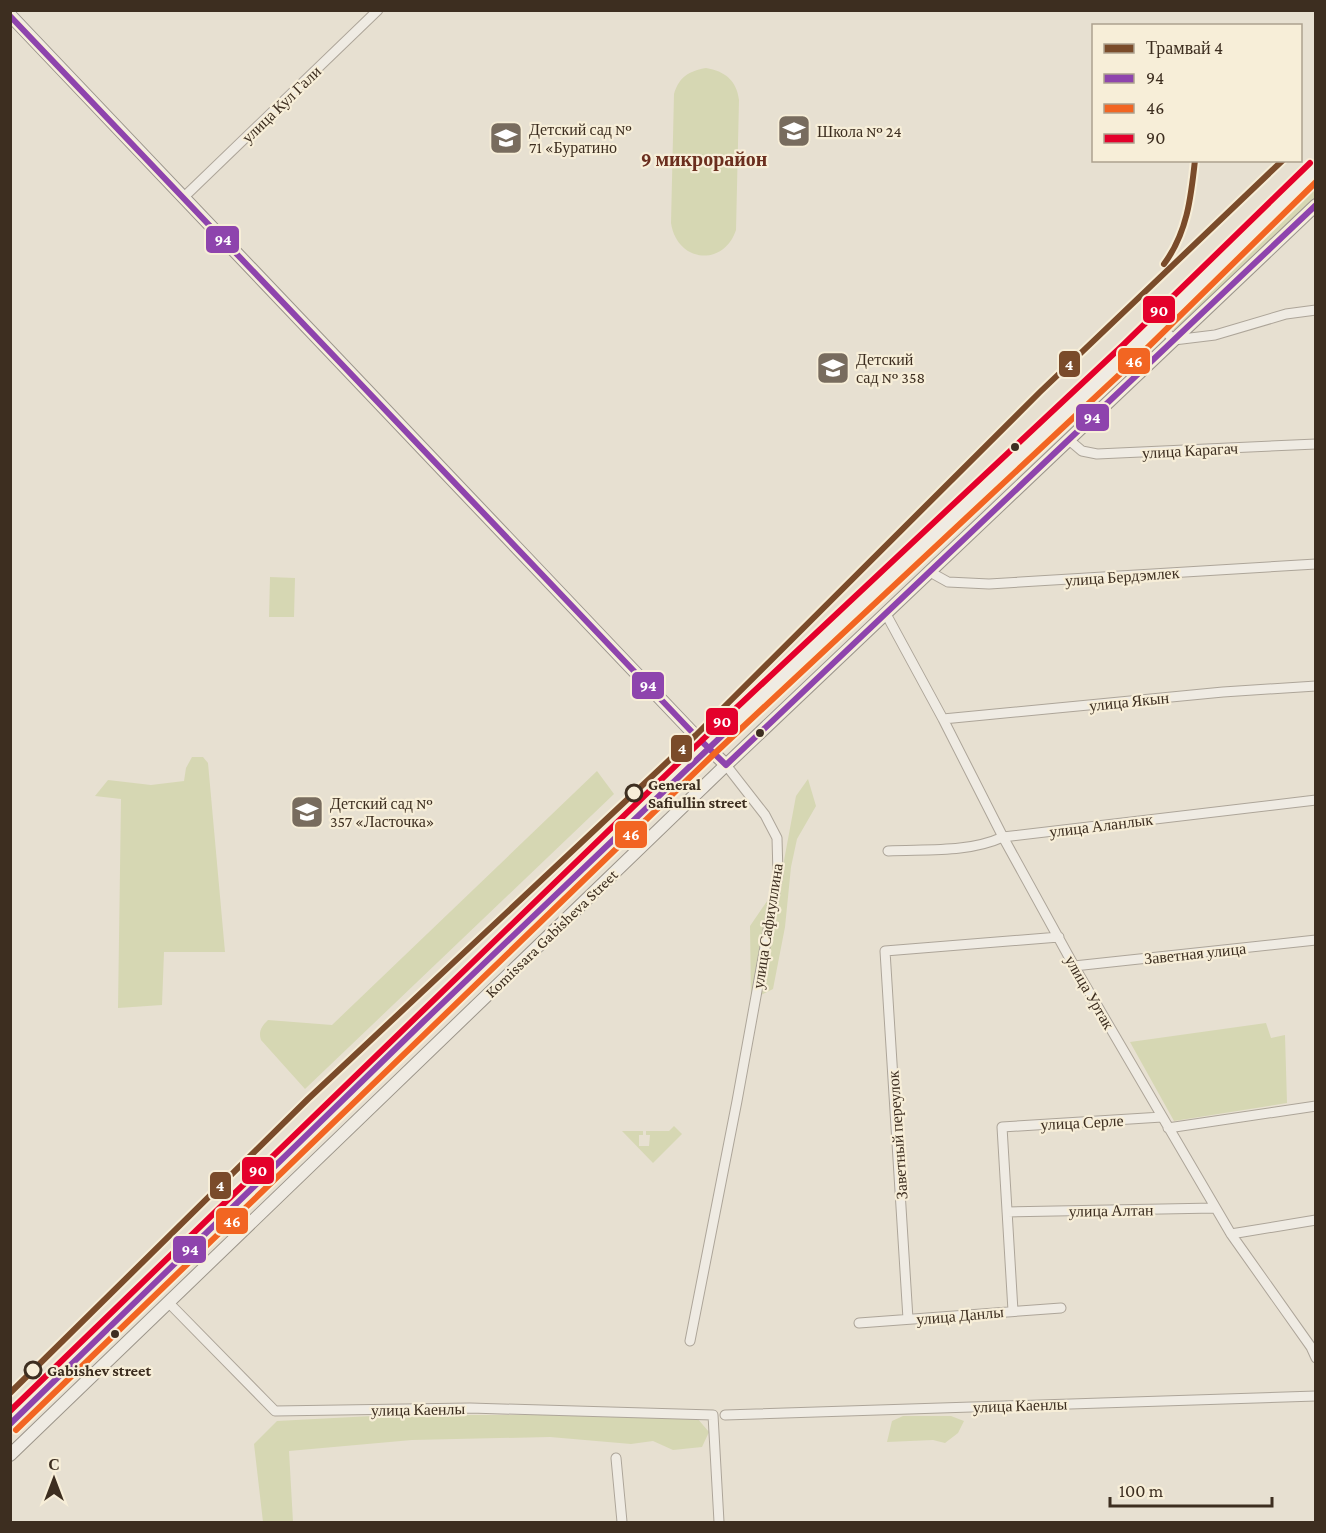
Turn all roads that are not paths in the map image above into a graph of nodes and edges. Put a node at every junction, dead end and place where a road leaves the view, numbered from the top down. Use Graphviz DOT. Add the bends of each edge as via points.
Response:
graph roads {
  1 [pos="378,10"];
  2 [pos="10,15"];
  3 [pos="1316,169"];
  4 [pos="184,197"];
  5 [pos="1316,205"];
  6 [pos="1316,310"];
  7 [pos="1158,324"];
  8 [pos="1174,340"];
  9 [pos="1069,440"];
  10 [pos="1316,444"];
  11 [pos="1316,564"];
  12 [pos="930,572"];
  13 [pos="886,614"];
  14 [pos="1316,686"];
  15 [pos="943,719"];
  16 [pos="708,748"];
  17 [pos="726,765"];
  18 [pos="1316,800"];
  19 [pos="1003,837"];
  20 [pos="888,851"];
  21 [pos="1059,937"];
  22 [pos="1316,940"];
  23 [pos="1074,966"];
  24 [pos="1316,1106"];
  25 [pos="1162,1117"];
  26 [pos="1168,1128"];
  27 [pos="1215,1208"];
  28 [pos="1007,1212"];
  29 [pos="1316,1220"];
  30 [pos="1231,1234"];
  31 [pos="169,1303"];
  32 [pos="1061,1308"];
  33 [pos="1013,1311"];
  34 [pos="908,1319"];
  35 [pos="859,1323"];
  36 [pos="690,1341"];
  37 [pos="1316,1358"];
  38 [pos="1316,1396"];
  39 [pos="725,1415"];
  40 [pos="10,1424"];
  41 [pos="10,1455"];
  42 [pos="616,1458"];
  43 [pos="622,1522"];
  44 [pos="719,1522"];
  1 -- 4 [label="street, улица Кул Гали"];
  2 -- 4 [label="street, улица Сафиуллина"];
  3 -- 7 [label="street"];
  4 -- 16 [label="street, улица Сафиуллина"];
  5 -- 8 [label="street, Komissara Gabisheva Street"];
  6 -- 8 [label="street" via="1286,314 1215,335"];
  7 -- 8 [label="street"];
  7 -- 16 [label="street"];
  8 -- 9 [label="street, Komissara Gabisheva Street"];
  9 -- 10 [label="street, улица Карагач" via="1082,452 1097,454"];
  9 -- 12 [label="street, Komissara Gabisheva Street"];
  11 -- 12 [label="street, улица Бердэмлек" via="989,584 948,582"];
  12 -- 13 [label="street, Komissara Gabisheva Street"];
  13 -- 15 [label="street, улица Уртак"];
  13 -- 17 [label="street, Komissara Gabisheva Street"];
  14 -- 15 [label="street, улица Якын"];
  15 -- 19 [label="street, улица Уртак"];
  16 -- 17 [label="street, улица Сафиуллина"];
  16 -- 40 [label="street"];
  17 -- 31 [label="street, Komissara Gabisheva Street"];
  17 -- 36 [label="street, улица Сафиуллина" via="765,815 777,838 777,875"];
  18 -- 19 [label="street, улица Аланлык"];
  19 -- 20 [label="street, улица Аланлык" via="975,847"];
  19 -- 21 [label="street, улица Уртак"];
  21 -- 23 [label="street, улица Уртак"];
  21 -- 34 [label="street, Заветный переулок" via="885,951"];
  22 -- 23 [label="street, Заветная улица"];
  23 -- 25 [label="street, улица Уртак"];
  24 -- 26 [label="street"];
  25 -- 26 [label="street, улица Уртак"];
  25 -- 28 [label="street, улица Серле" via="1002,1127"];
  26 -- 27 [label="street, улица Уртак"];
  27 -- 28 [label="street, улица Алтан"];
  27 -- 30 [label="street, улица Уртак"];
  28 -- 33 [label="street"];
  29 -- 30 [label="street"];
  30 -- 37 [label="street, улица Уртак"];
  31 -- 41 [label="street, Komissara Gabisheva Street"];
  31 -- 44 [label="street, улица Каенлы" via="275,1411 470,1408 713,1416"];
  32 -- 33 [label="street, улица Данлы"];
  33 -- 34 [label="street, улица Данлы"];
  34 -- 35 [label="street, улица Данлы"];
  38 -- 39 [label="street, улица Каенлы"];
  42 -- 43 [label="street"];
}
